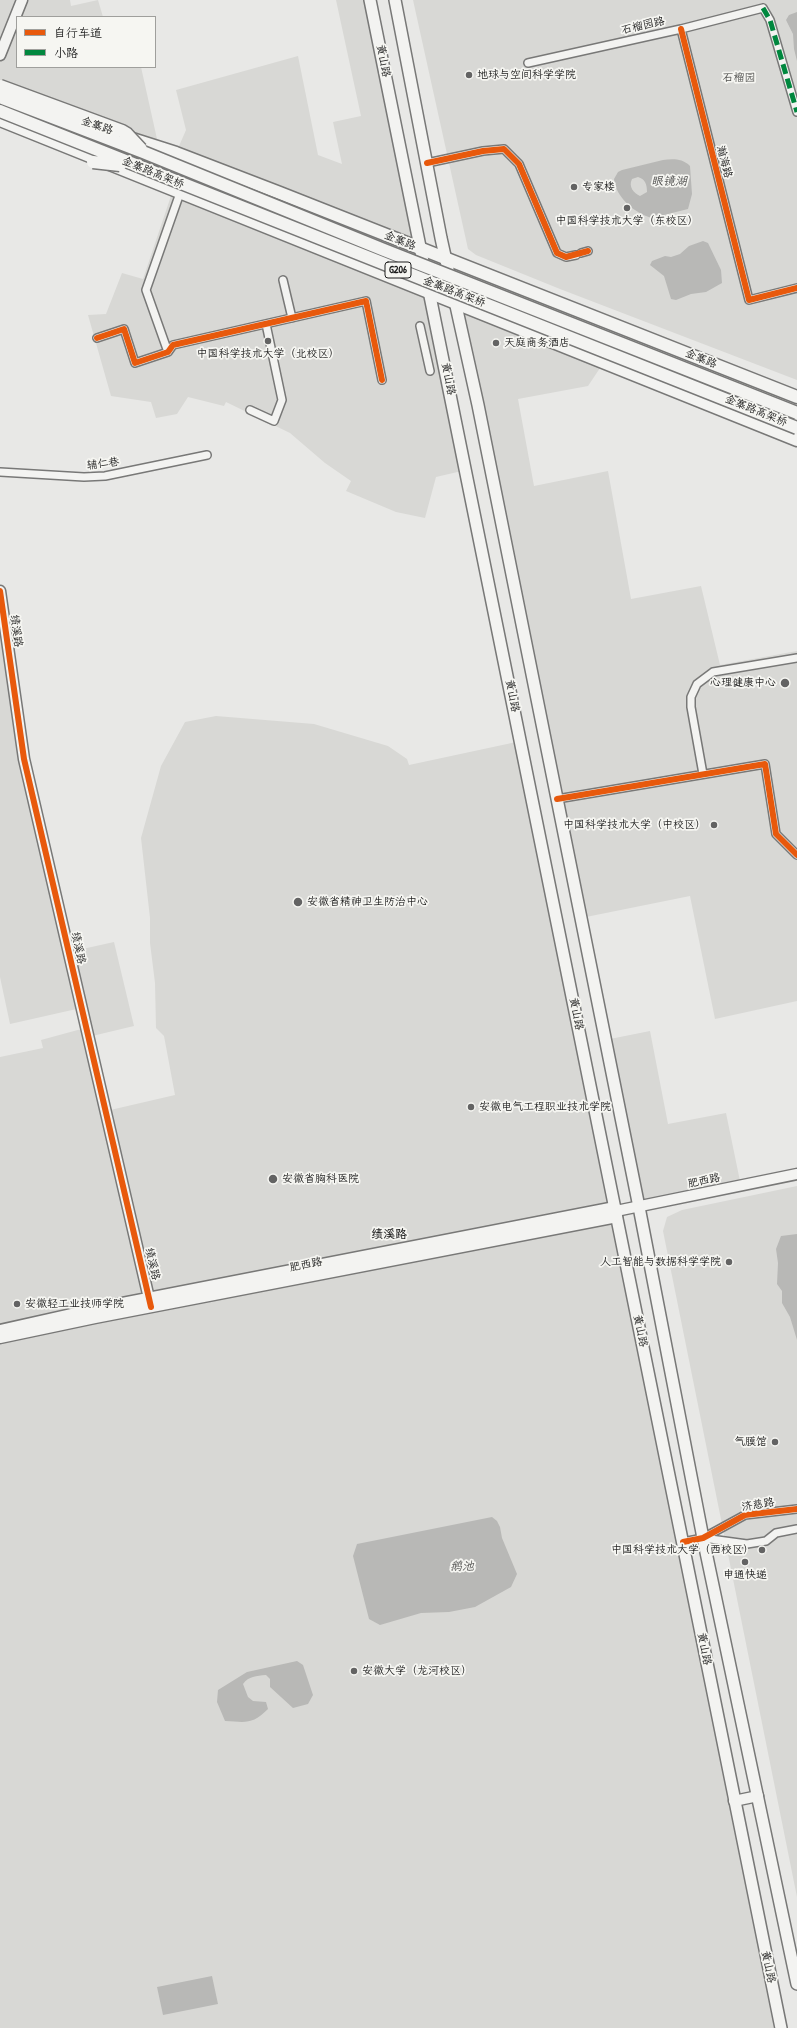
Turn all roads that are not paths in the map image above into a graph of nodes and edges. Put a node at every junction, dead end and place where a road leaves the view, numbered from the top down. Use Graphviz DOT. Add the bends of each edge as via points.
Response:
graph roads {
  1 [pos="22,0"];
  2 [pos="370,0"];
  3 [pos="395,0"];
  4 [pos="766,0"];
  5 [pos="763,8"];
  6 [pos="681,29"];
  7 [pos="0,55"];
  8 [pos="528,63"];
  9 [pos="0,86"];
  10 [pos="0,91"];
  11 [pos="0,97"];
  12 [pos="0,112"];
  13 [pos="797,112"];
  14 [pos="0,120"];
  15 [pos="0,125"];
  16 [pos="122,135"];
  17 [pos="143,152"];
  18 [pos="427,163"];
  19 [pos="135,166"];
  20 [pos="180,193"];
  21 [pos="420,249"];
  22 [pos="582,253"];
  23 [pos="446,258"];
  24 [pos="283,280"];
  25 [pos="797,288"];
  26 [pos="430,293"];
  27 [pos="456,303"];
  28 [pos="292,318"];
  29 [pos="266,324"];
  30 [pos="420,326"];
  31 [pos="97,338"];
  32 [pos="168,352"];
  33 [pos="430,371"];
  34 [pos="382,380"];
  35 [pos="797,397"];
  36 [pos="250,410"];
  37 [pos="797,413"];
  38 [pos="797,428"];
  39 [pos="797,440"];
  40 [pos="207,455"];
  41 [pos="0,472"];
  42 [pos="0,591"];
  43 [pos="797,658"];
  44 [pos="703,774"];
  45 [pos="556,799"];
  46 [pos="797,855"];
  47 [pos="797,1174"];
  48 [pos="639,1207"];
  49 [pos="616,1211"];
  50 [pos="150,1302"];
  51 [pos="0,1330"];
  52 [pos="0,1338"];
  53 [pos="797,1509"];
  54 [pos="797,1529"];
  55 [pos="703,1538"];
  56 [pos="683,1542"];
  57 [pos="758,1796"];
  58 [pos="734,1801"];
  59 [pos="797,1984"];
  60 [pos="781,2028"];
  1 -- 7 [label="main road"];
  2 -- 21 [label="main road, 黄山路"];
  3 -- 18 [label="main road, 黄山路"];
  4 -- 5 [label="street"];
  5 -- 6 [label="street, 石榴园路"];
  5 -- 13 [label="street" via="770,20"];
  6 -- 8 [label="street, 石榴园路"];
  6 -- 25 [label="street, 瀚海路" via="749,300"];
  9 -- 17 [label="highway, bridge" via="122,131"];
  10 -- 16 [label="main road, 金寨路"];
  11 -- 17 [label="highway, 金寨路高架桥, bridge"];
  12 -- 19 [label="highway, 金寨路高架桥 / G206, bridge"];
  14 -- 20 [label="highway"];
  15 -- 19 [label="highway, bridge" via="93,162"];
  16 -- 21 [label="highway, 金寨路" via="273,190"];
  17 -- 37 [label="highway, 金寨路高架桥, bridge"];
  18 -- 22 [label="street" via="504,149 519,164 557,254 566,257"];
  18 -- 23 [label="main road, 黄山路"];
  19 -- 38 [label="highway, 金寨路高架桥 / G206, bridge"];
  20 -- 26 [label="highway"];
  20 -- 32 [label="street" via="146,290"];
  21 -- 23 [label="highway, 金寨路"];
  21 -- 26 [label="main road, 黄山路"];
  23 -- 27 [label="main road, 黄山路"];
  23 -- 35 [label="highway, 金寨路"];
  24 -- 28 [label="street"];
  26 -- 27 [label="highway"];
  26 -- 49 [label="main road, 黄山路"];
  27 -- 39 [label="highway"];
  27 -- 45 [label="main road, 黄山路"];
  28 -- 29 [label="street"];
  28 -- 34 [label="street" via="366,301"];
  29 -- 32 [label="street" via="173,345"];
  29 -- 36 [label="street" via="282,400 274,421"];
  30 -- 33 [label="street"];
  31 -- 32 [label="street" via="124,329 136,363"];
  40 -- 41 [label="street, 辅仁巷" via="104,476"];
  42 -- 50 [label="main road, 绩溪路" via="24,759"];
  43 -- 44 [label="street" via="713,672 697,684 691,697 691,706"];
  44 -- 45 [label="street"];
  44 -- 46 [label="street" via="765,764 776,834"];
  45 -- 48 [label="main road, 黄山路"];
  47 -- 48 [label="main road, 肥西路"];
  48 -- 49 [label="main road, 肥西路"];
  48 -- 55 [label="main road, 黄山路"];
  49 -- 50 [label="main road, 肥西路"];
  49 -- 56 [label="main road, 黄山路"];
  50 -- 51 [label="main road, 肥西路"];
  50 -- 52 [label="main road, 肥西路"];
  53 -- 55 [label="street, 济慈路" via="745,1515"];
  54 -- 55 [label="street" via="776,1533 766,1541 747,1544"];
  55 -- 56 [label="street"];
  55 -- 57 [label="main road, 黄山路"];
  56 -- 58 [label="main road, 黄山路"];
  57 -- 58 [label="main road"];
  57 -- 59 [label="main road, 黄山路"];
  58 -- 60 [label="main road, 黄山路"];
}
